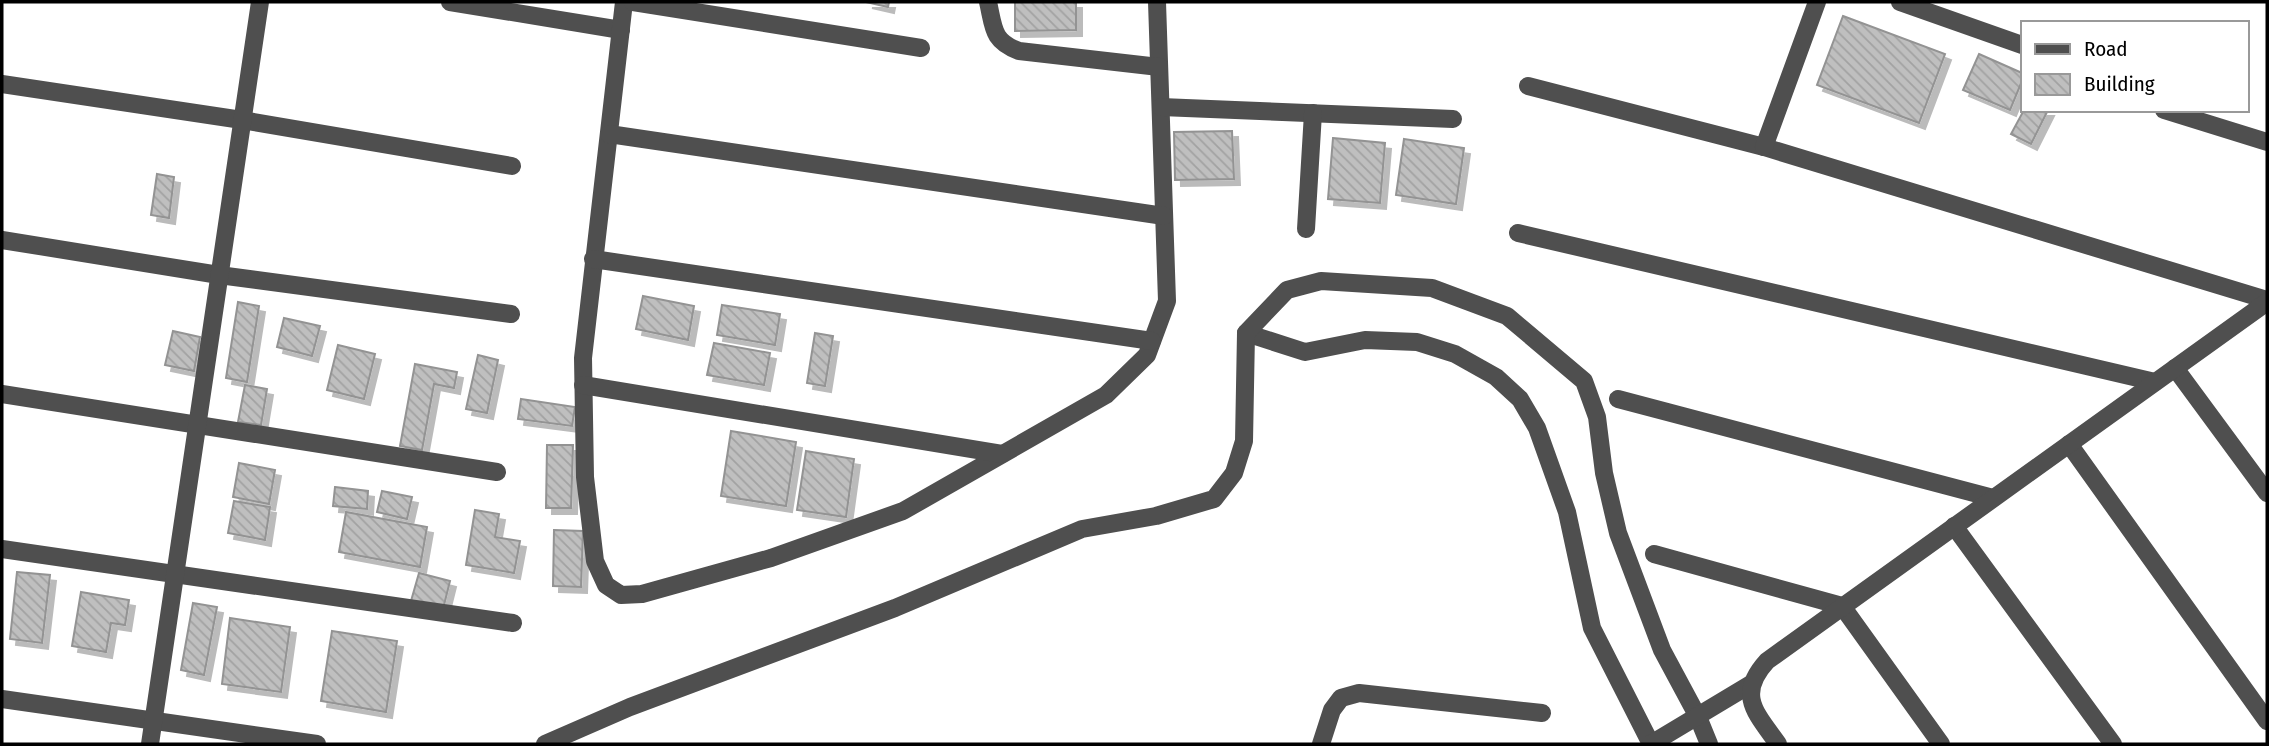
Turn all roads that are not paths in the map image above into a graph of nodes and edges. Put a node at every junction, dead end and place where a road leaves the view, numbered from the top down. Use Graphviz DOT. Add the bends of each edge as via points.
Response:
graph roads {
  1 [pos="260,2"];
  2 [pos="450,2"];
  3 [pos="624,2"];
  4 [pos="633,2"];
  5 [pos="988,2"];
  6 [pos="1157,2"];
  7 [pos="1817,2"];
  8 [pos="1900,2"];
  9 [pos="621,30"];
  10 [pos="2021,45"];
  11 [pos="920,48"];
  12 [pos="1159,67"];
  13 [pos="2,84"];
  14 [pos="1528,86"];
  15 [pos="1161,107"];
  16 [pos="2170,112"];
  17 [pos="1313,113"];
  18 [pos="1453,119"];
  19 [pos="242,120"];
  20 [pos="609,134"];
  21 [pos="2267,142"];
  22 [pos="1764,147"];
  23 [pos="512,166"];
  24 [pos="1164,216"];
  25 [pos="1306,229"];
  26 [pos="1518,233"];
  27 [pos="2,240"];
  28 [pos="593,259"];
  29 [pos="219,275"];
  30 [pos="2267,301"];
  31 [pos="512,314"];
  32 [pos="1246,333"];
  33 [pos="1152,341"];
  34 [pos="2175,368"];
  35 [pos="2155,382"];
  36 [pos="583,385"];
  37 [pos="2,394"];
  38 [pos="1618,399"];
  39 [pos="198,423"];
  40 [pos="2069,444"];
  41 [pos="1002,454"];
  42 [pos="497,472"];
  43 [pos="2267,493"];
  44 [pos="1993,498"];
  45 [pos="1954,526"];
  46 [pos="2,550"];
  47 [pos="1654,554"];
  48 [pos="175,576"];
  49 [pos="1842,606"];
  50 [pos="513,623"];
  51 [pos="1751,684"];
  52 [pos="2,699"];
  53 [pos="1542,713"];
  54 [pos="1698,717"];
  55 [pos="154,721"];
  56 [pos="2267,721"];
  57 [pos="150,744"];
  58 [pos="317,744"];
  59 [pos="545,744"];
  60 [pos="1321,744"];
  61 [pos="1651,744"];
  62 [pos="1709,744"];
  63 [pos="1778,744"];
  64 [pos="1941,744"];
  65 [pos="2113,744"];
  1 -- 19 [label="street"];
  2 -- 9 [label="street"];
  3 -- 9 [label="street"];
  4 -- 11 [label="street"];
  5 -- 12 [label="street" via="995,34 1004,45 1019,51"];
  6 -- 12 [label="street"];
  7 -- 22 [label="street"];
  8 -- 10 [label="street"];
  9 -- 20 [label="street"];
  12 -- 15 [label="street"];
  13 -- 19 [label="street"];
  14 -- 22 [label="street"];
  15 -- 17 [label="street"];
  15 -- 24 [label="street"];
  16 -- 21 [label="street"];
  17 -- 18 [label="street"];
  17 -- 25 [label="street"];
  19 -- 23 [label="street"];
  19 -- 29 [label="street"];
  20 -- 24 [label="street"];
  20 -- 28 [label="street"];
  22 -- 30 [label="street"];
  24 -- 33 [label="street" via="1167,301"];
  26 -- 35 [label="street"];
  27 -- 29 [label="street"];
  28 -- 33 [label="street"];
  28 -- 36 [label="street"];
  29 -- 31 [label="street"];
  29 -- 39 [label="street"];
  30 -- 34 [label="street"];
  32 -- 54 [label="street" via="1287,290 1321,281 1432,288 1507,316 1584,381 1597,417 1618,533 1662,650"];
  32 -- 59 [label="street" via="1244,441 1234,472 1214,499 1156,516 1082,529 895,608 630,707"];
  32 -- 61 [label="street" via="1304,352 1365,340 1418,342 1455,354 1496,377 1520,399 1537,428 1567,512 1592,628"];
  33 -- 41 [label="street" via="1147,355 1106,395"];
  34 -- 35 [label="street"];
  34 -- 43 [label="street"];
  35 -- 40 [label="street"];
  36 -- 41 [label="street"];
  36 -- 41 [label="street" via="585,477 595,561 606,585 621,595 642,594 771,558 903,511"];
  37 -- 39 [label="street"];
  38 -- 44 [label="street"];
  39 -- 42 [label="street"];
  39 -- 48 [label="street"];
  40 -- 44 [label="street"];
  40 -- 56 [label="street"];
  44 -- 45 [label="street"];
  45 -- 49 [label="street"];
  45 -- 65 [label="street"];
  46 -- 48 [label="street"];
  47 -- 49 [label="street"];
  48 -- 50 [label="street"];
  48 -- 55 [label="street"];
  49 -- 51 [label="street" via="1767,661"];
  49 -- 64 [label="street"];
  51 -- 54 [label="street"];
  51 -- 63 [label="street" via="1753,708"];
  52 -- 55 [label="street"];
  53 -- 60 [label="street" via="1359,693 1342,698 1332,710"];
  54 -- 61 [label="street"];
  54 -- 62 [label="street"];
  55 -- 57 [label="street"];
  55 -- 58 [label="street"];
}
